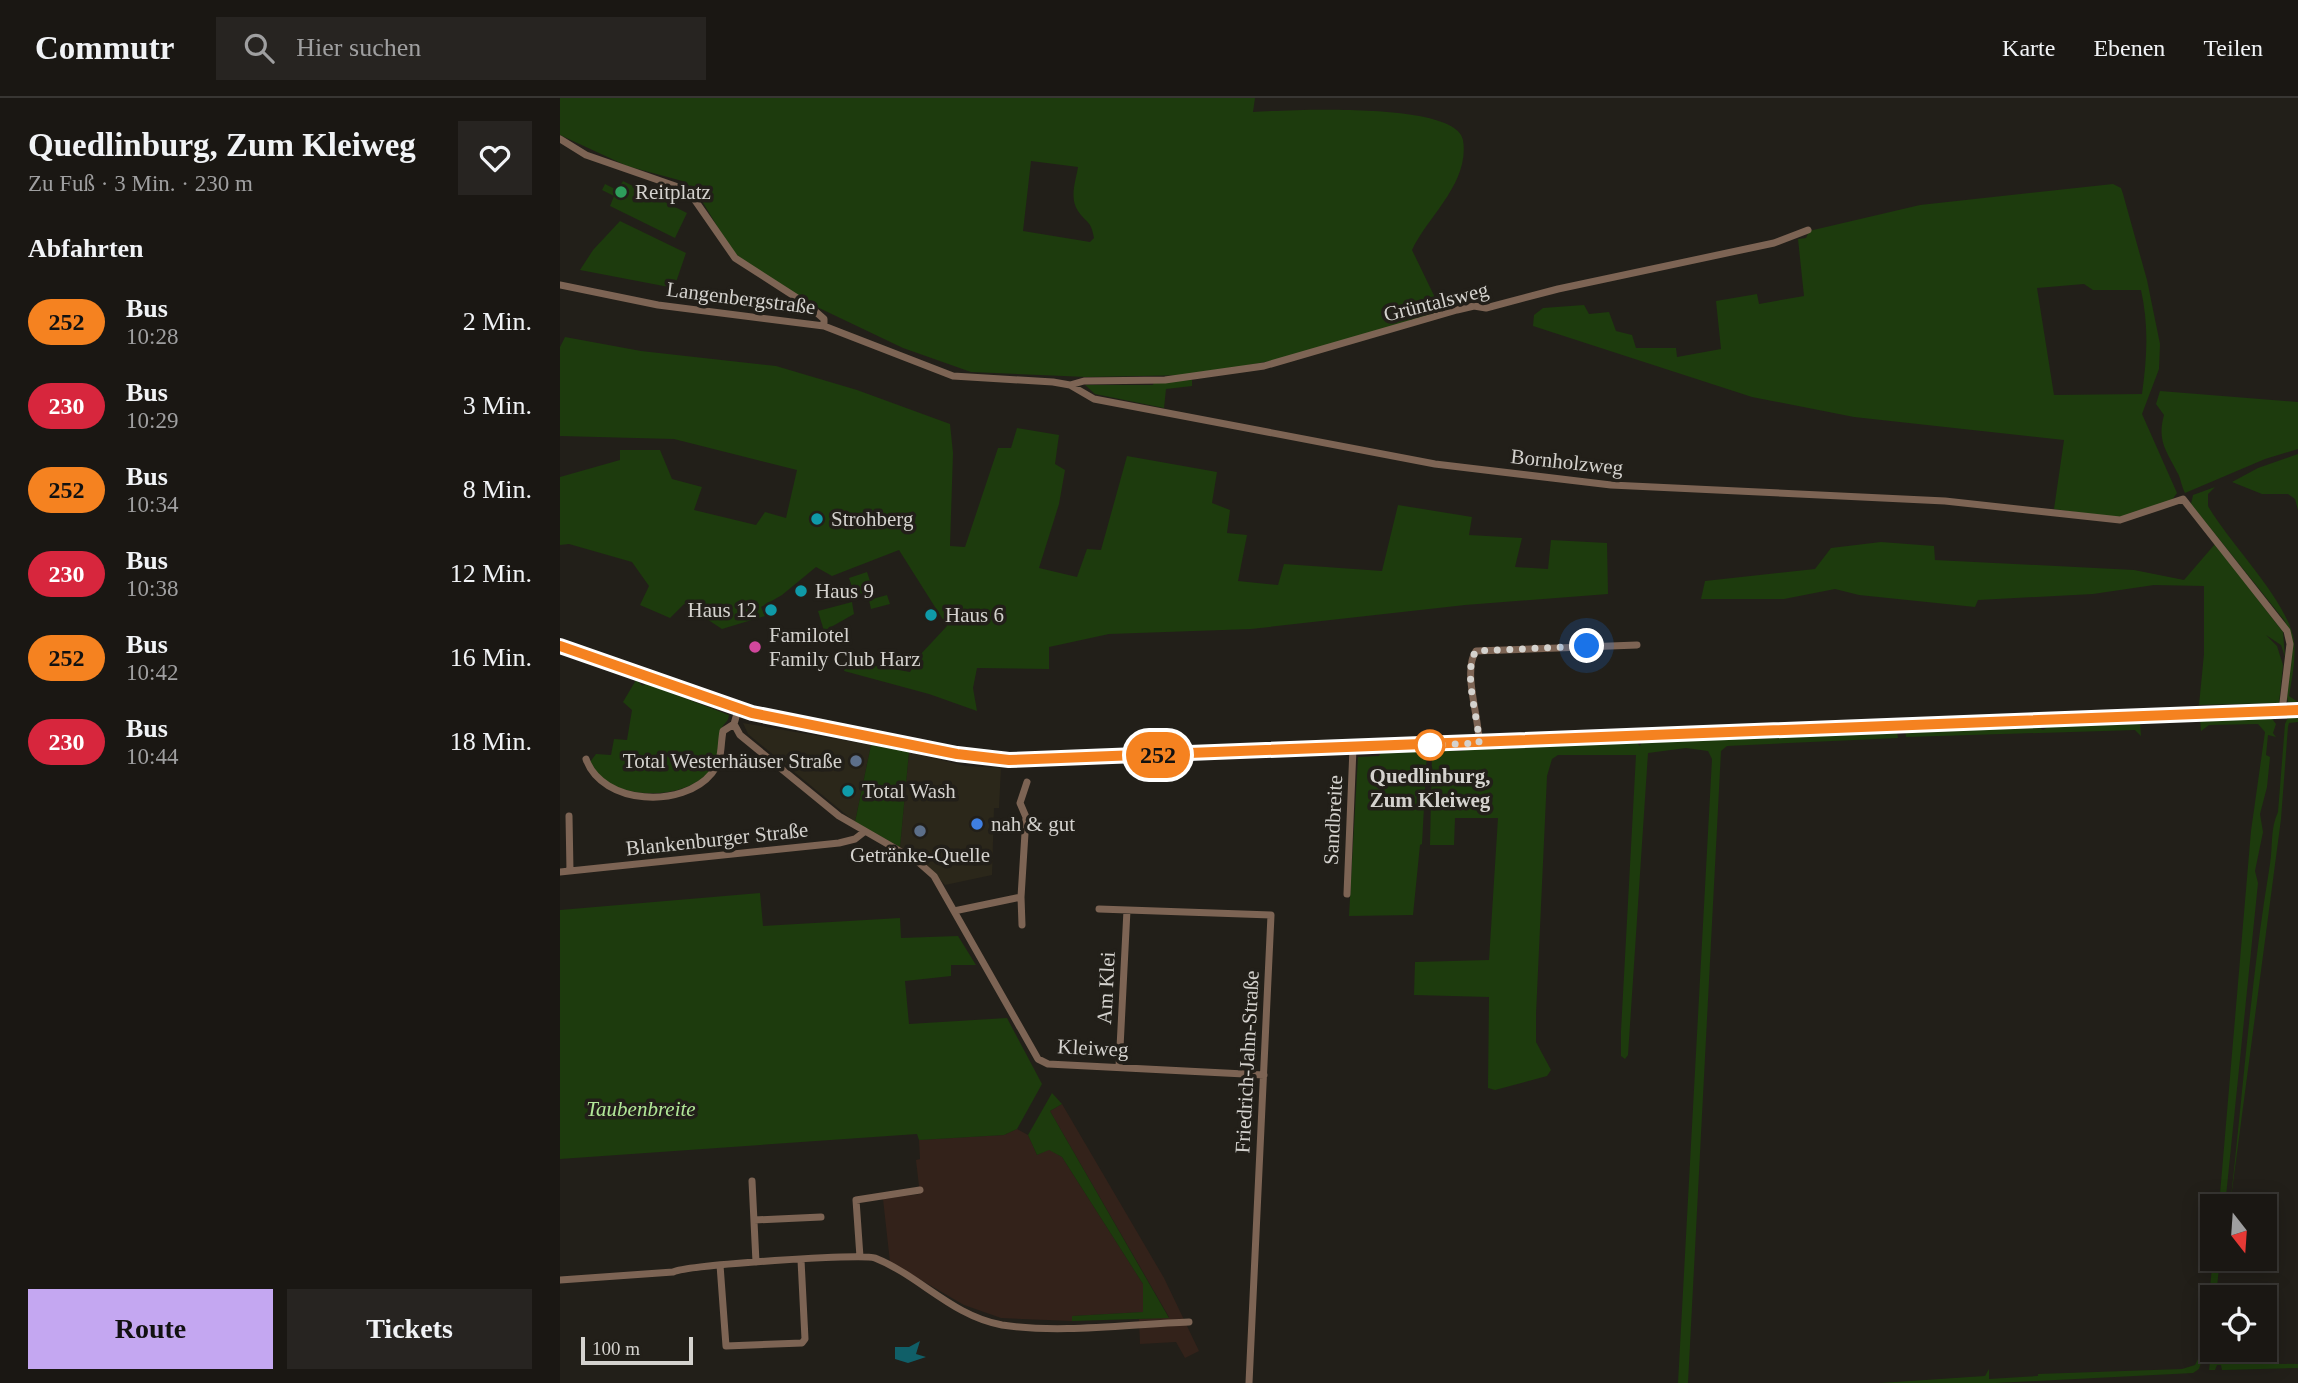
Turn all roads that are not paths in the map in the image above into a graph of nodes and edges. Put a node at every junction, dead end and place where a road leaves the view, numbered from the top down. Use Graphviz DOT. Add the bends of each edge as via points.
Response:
graph roads {
  1 [pos="560,139"];
  2 [pos="1808,230"];
  3 [pos="560,285"];
  4 [pos="824,326"];
  5 [pos="953,376"];
  6 [pos="1070,385"];
  7 [pos="1637,645"];
  8 [pos="560,646"];
  9 [pos="738,710"];
  10 [pos="2298,710"];
  11 [pos="2282,711"];
  12 [pos="734,724"];
  13 [pos="1479,743"];
  14 [pos="1353,748"];
  15 [pos="586,759"];
  16 [pos="1027,782"];
  17 [pos="569,816"];
  18 [pos="864,832"];
  19 [pos="570,871"];
  20 [pos="560,872"];
  21 [pos="939,884"];
  22 [pos="1347,894"];
  23 [pos="1021,897"];
  24 [pos="1099,909"];
  25 [pos="1127,910"];
  26 [pos="954,911"];
  27 [pos="1022,925"];
  28 [pos="1119,1068"];
  29 [pos="1264,1075"];
  30 [pos="752,1181"];
  31 [pos="920,1190"];
  32 [pos="821,1217"];
  33 [pos="754,1220"];
  34 [pos="860,1257"];
  35 [pos="801,1260"];
  36 [pos="756,1262"];
  37 [pos="720,1265"];
  38 [pos="560,1280"];
  39 [pos="1189,1322"];
  40 [pos="1249,1383"];
  1 -- 4 [label="street" via="586,155 681,188 735,258 808,305 824,319"];
  2 -- 6 [label="street, Grüntalsweg" via="1774,243 1486,308 1457,310 1292,360 1197,377"];
  3 -- 4 [label="street, Langenbergstraße" via="658,305"];
  4 -- 5 [label="street, Langenbergstraße"];
  5 -- 6 [label="street, Bornholzweg"];
  6 -- 11 [label="street, Bornholzweg" via="1094,399 1410,460 1542,479 1945,501 2120,520 2183,499 2287,631 2290,644"];
  7 -- 13 [label="street" via="1476,651 1472,659 1473,706"];
  8 -- 9 [label="main road"];
  9 -- 12 [label="street"];
  9 -- 14 [label="main road" via="957,754 1009,760"];
  10 -- 11 [label="main road"];
  11 -- 13 [label="main road"];
  12 -- 15 [label="street" via="723,731 723,750 711,774 676,793 643,797 620,792 598,780"];
  12 -- 18 [label="street, Blankenburger Straße" via="740,735"];
  13 -- 14 [label="main road"];
  14 -- 22 [label="street, Sandbreite"];
  16 -- 23 [label="street" via="1020,803 1026,817"];
  17 -- 19 [label="street"];
  18 -- 19 [label="street, Blankenburger Straße" via="839,843"];
  18 -- 21 [label="street, Blankenburger Straße" via="916,861"];
  19 -- 20 [label="street, Blankenburger Straße"];
  21 -- 26 [label="street, Kleiweg"];
  23 -- 26 [label="street"];
  23 -- 27 [label="street"];
  24 -- 25 [label="street, Friedrich-Jahn-Straße"];
  25 -- 28 [label="street, Am Klei"];
  25 -- 29 [label="street, Friedrich-Jahn-Straße" via="1271,915"];
  26 -- 28 [label="street, Kleiweg" via="1038,1059 1048,1064"];
  28 -- 29 [label="street, Kleiweg"];
  29 -- 40 [label="street, Friedrich-Jahn-Straße"];
  30 -- 33 [label="street"];
  31 -- 34 [label="street" via="857,1198"];
  32 -- 33 [label="street"];
  33 -- 36 [label="street"];
  34 -- 35 [label="street"];
  34 -- 39 [label="street" via="871,1256 953,1306 1001,1325"];
  35 -- 36 [label="street"];
  35 -- 37 [label="street" via="802,1343 726,1346"];
  36 -- 37 [label="street"];
  37 -- 38 [label="street"];
}
